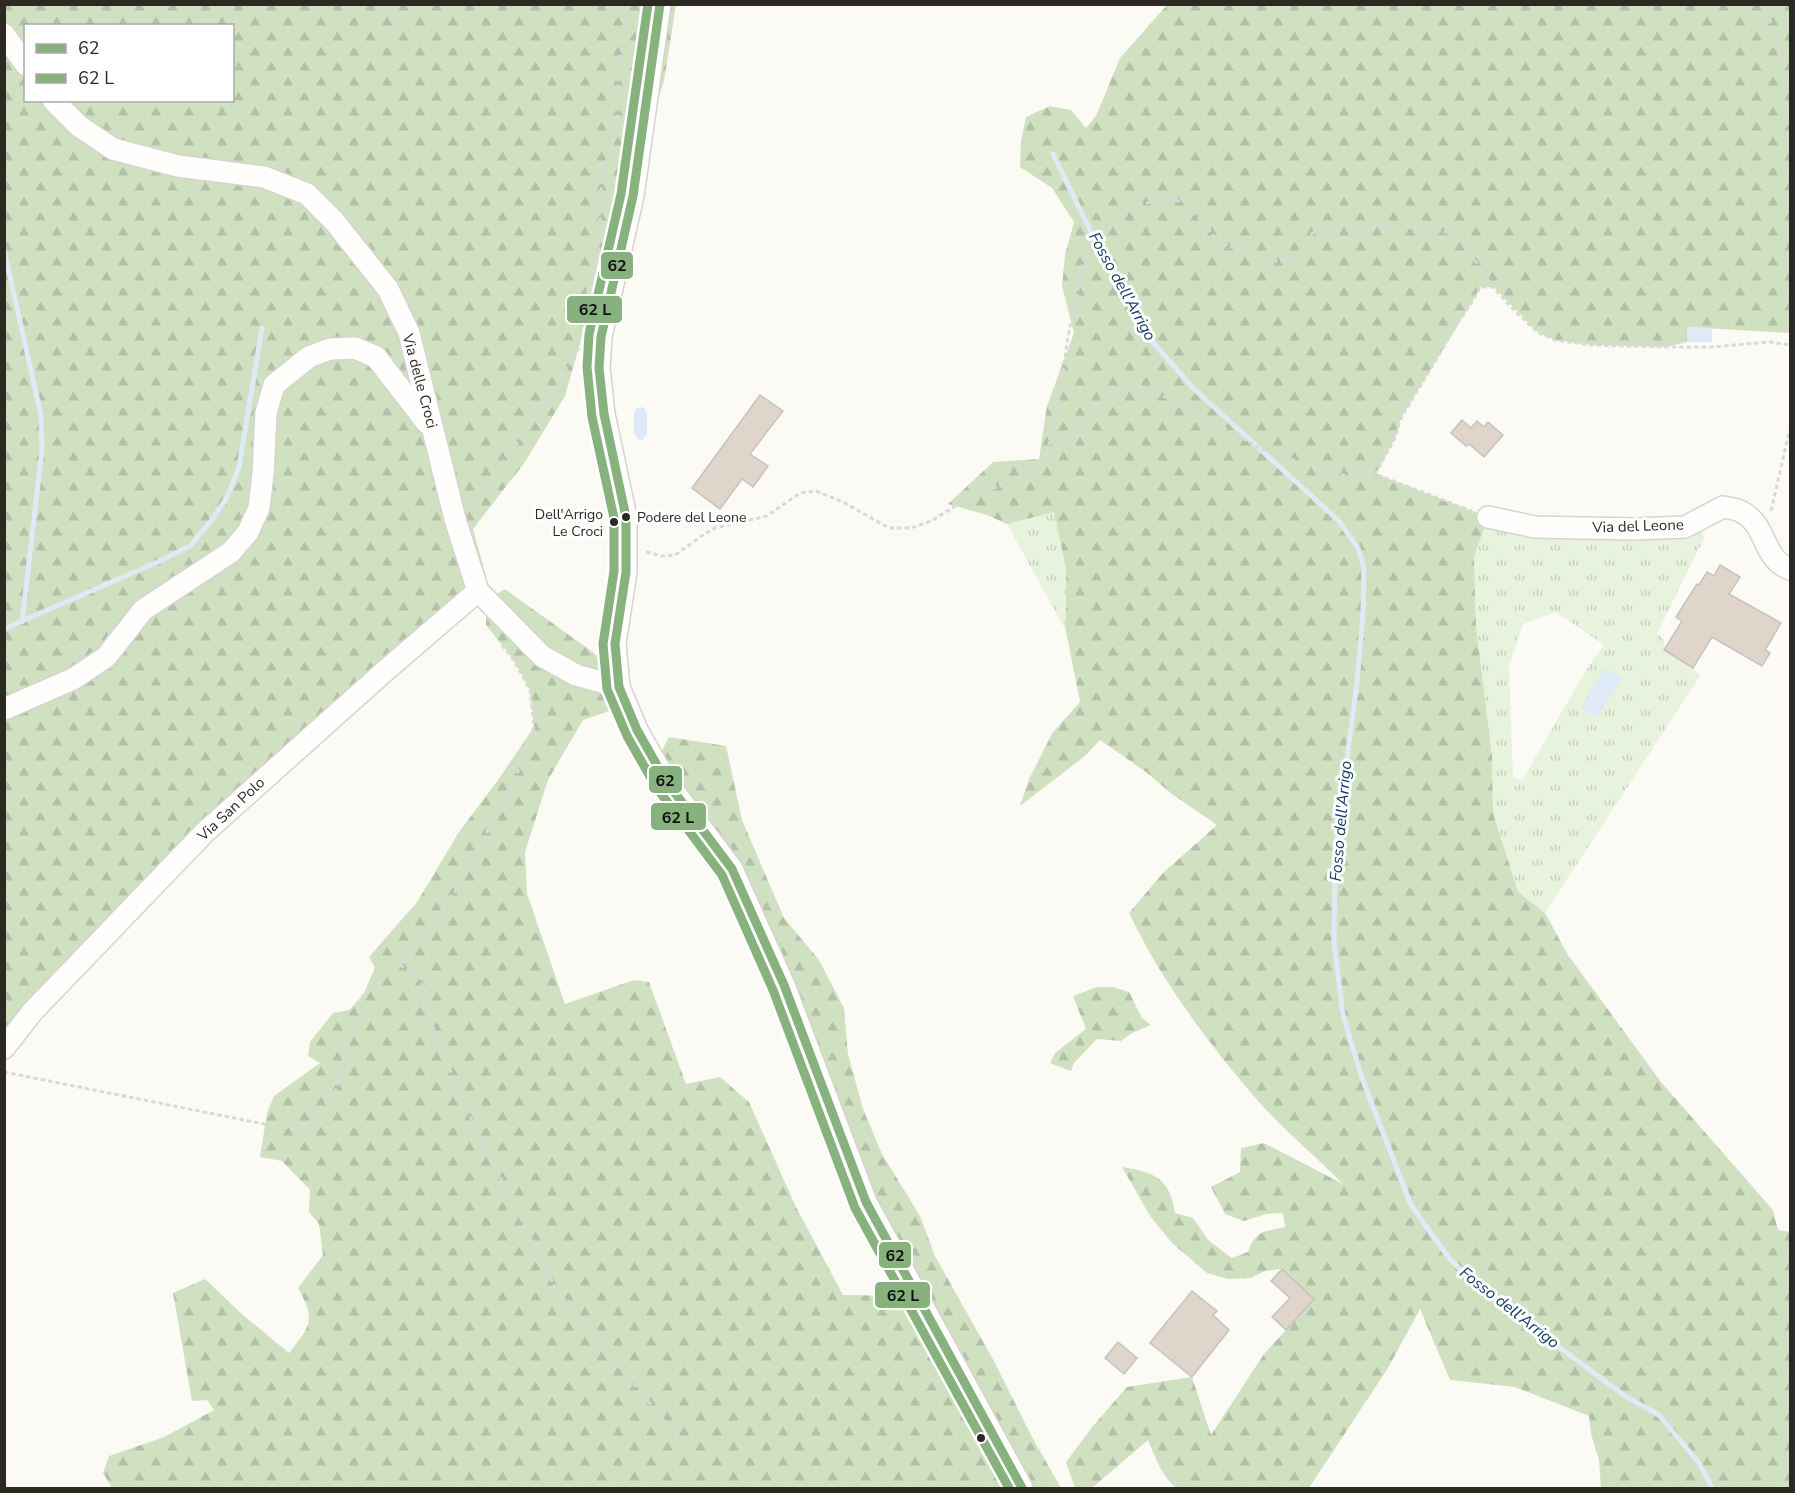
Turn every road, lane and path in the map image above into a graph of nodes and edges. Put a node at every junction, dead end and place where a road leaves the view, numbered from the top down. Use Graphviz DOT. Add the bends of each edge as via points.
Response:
graph roads {
  1 [pos="385,4"];
  2 [pos="625,4"];
  3 [pos="660,4"];
  4 [pos="1767,4"];
  5 [pos="403,28"];
  6 [pos="4,34"];
  7 [pos="24,62"];
  8 [pos="55,102"];
  9 [pos="1791,127"];
  10 [pos="1494,287"];
  11 [pos="585,316"];
  12 [pos="583,342"];
  13 [pos="1791,345"];
  14 [pos="1791,428"];
  15 [pos="433,431"];
  16 [pos="1045,460"];
  17 [pos="1376,474"];
  18 [pos="1488,517"];
  19 [pos="457,526"];
  20 [pos="1759,529"];
  21 [pos="627,548"];
  22 [pos="1791,569"];
  23 [pos="478,591"];
  24 [pos="499,642"];
  25 [pos="619,687"];
  26 [pos="4,709"];
  27 [pos="400,965"];
  28 [pos="4,1048"];
  29 [pos="4,1072"];
  30 [pos="688,1450"];
  31 [pos="1022,1488"];
  1 -- 5 [label="path"];
  2 -- 11 [label="path" via="618,118 601,187 599,251"];
  3 -- 21 [label="street" via="633,196 600,358 604,414 626,517"];
  4 -- 9 [label="path" via="1783,58 1784,106"];
  6 -- 7 [label="street"];
  8 -- 15 [label="street, Via delle Croci" via="79,126 113,149 177,166 264,177 307,194 334,221 388,289 409,333"];
  10 -- 13 [label="path" via="1537,332 1556,340 1666,347 1770,342"];
  10 -- 16 [label="path" via="1456,233 1364,225 1328,228 1308,236 1294,261 1272,261 1220,243 1185,201 1158,200 1133,207 1114,219 1087,246"];
  10 -- 17 [label="path" via="1480,286 1401,418"];
  12 -- 19 [label="path" via="476,504"];
  14 -- 20 [label="path" via="1770,516"];
  15 -- 19 [label="street, Via delle Croci"];
  15 -- 26 [label="street" via="376,357 355,348 330,349 309,357 274,385 266,413 259,508 248,532 231,552 143,610 106,657 73,679"];
  16 -- 17 [label="path" via="1076,431 1107,393 1123,388 1163,396 1262,448 1301,463 1346,476"];
  16 -- 21 [label="path" via="1040,467 911,528 888,528 816,491 800,493 767,516 715,528 675,555"];
  17 -- 18 [label="path"];
  18 -- 20 [label="street, Via del Leone" via="1535,527 1686,527 1723,507 1742,512"];
  19 -- 23 [label="street, Via delle Croci"];
  20 -- 22 [label="street, Via del Leone" via="1775,562"];
  21 -- 25 [label="street" via="615,644"];
  23 -- 25 [label="street, Via delle Croci" via="542,656 576,675"];
  23 -- 28 [label="street, Via San Polo" via="205,832 33,1011"];
  24 -- 27 [label="path" via="530,690 534,727 517,774 456,890"];
  25 -- 31 [label="street" via="666,781 732,868 784,985 866,1202"];
  27 -- 29 [label="path" via="363,995 335,1092 307,1127 279,1127"];
  27 -- 30 [label="path" via="420,976 432,1025 467,1111 556,1289"];
}
